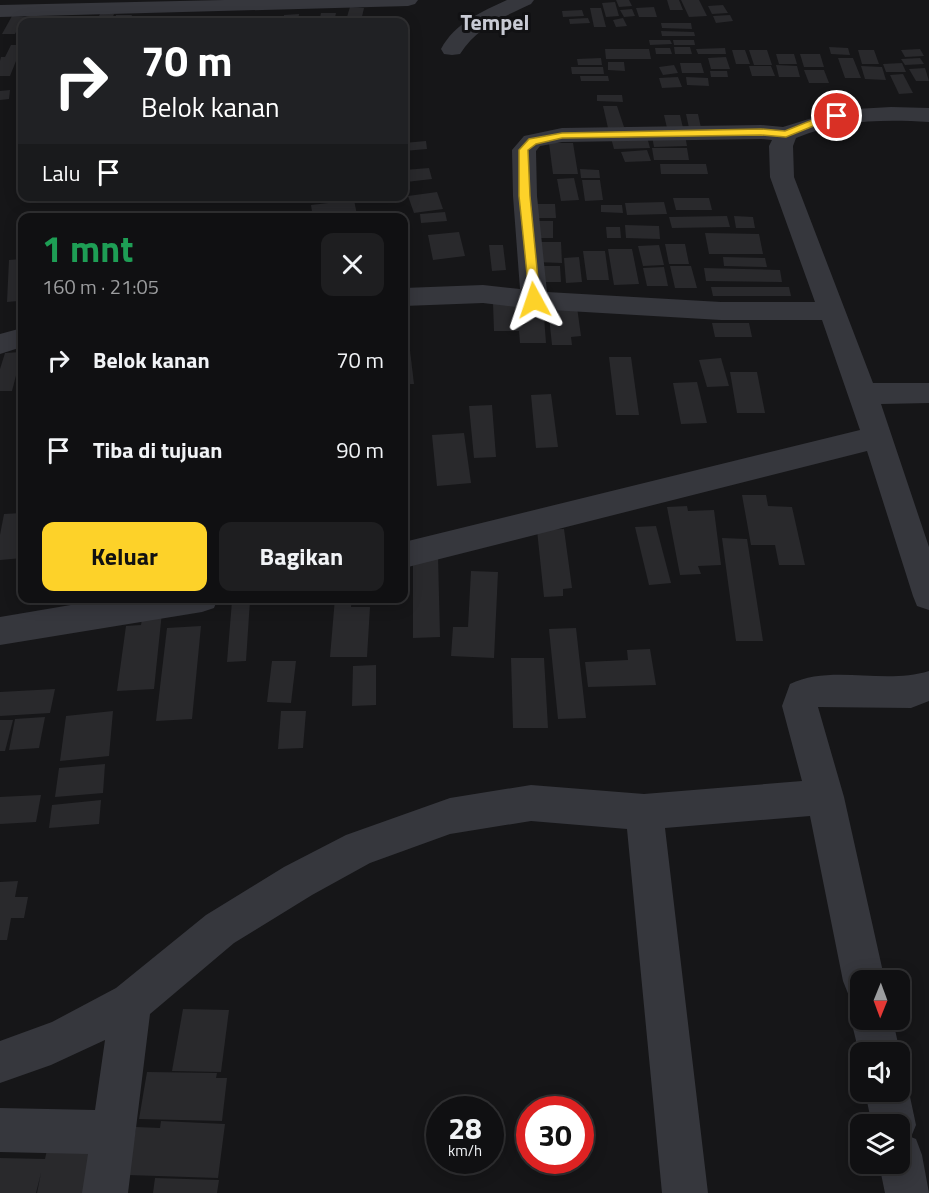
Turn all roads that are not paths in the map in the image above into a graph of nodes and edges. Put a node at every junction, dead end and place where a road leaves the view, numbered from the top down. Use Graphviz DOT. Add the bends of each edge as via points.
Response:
graph roads {
  1 [pos="408,0"];
  2 [pos="524,0"];
  3 [pos="0,11"];
  4 [pos="452,49"];
  5 [pos="929,115"];
  6 [pos="786,134"];
  7 [pos="408,297"];
  8 [pos="534,300"];
  9 [pos="831,311"];
  10 [pos="18,339"];
  11 [pos="0,344"];
  12 [pos="929,393"];
  13 [pos="863,394"];
  14 [pos="877,437"];
  15 [pos="408,554"];
  16 [pos="929,596"];
  17 [pos="172,603"];
  18 [pos="0,632"];
  19 [pos="929,686"];
  20 [pos="825,797"];
  21 [pos="644,812"];
  22 [pos="862,970"];
  23 [pos="131,1004"];
  24 [pos="0,1062"];
  25 [pos="0,1131"];
  26 [pos="114,1132"];
  27 [pos="904,1174"];
  28 [pos="105,1193"];
  29 [pos="685,1193"];
  30 [pos="908,1193"];
  1 -- 3 [label="street"];
  2 -- 4 [label="street" via="472,27 455,40"];
  5 -- 6 [label="street" via="852,114 823,119"];
  6 -- 8 [label="street" via="562,135 532,141 524,150"];
  6 -- 9 [label="street" via="781,146 782,177"];
  7 -- 8 [label="street" via="483,294"];
  8 -- 9 [label="street" via="721,311"];
  9 -- 13 [label="street"];
  10 -- 11 [label="street"];
  12 -- 13 [label="street"];
  13 -- 14 [label="street"];
  14 -- 15 [label="street"];
  14 -- 16 [label="street"];
  17 -- 18 [label="street"];
  19 -- 20 [label="street" via="911,692 810,691 802,696 800,706"];
  20 -- 21 [label="street"];
  20 -- 22 [label="street"];
  21 -- 23 [label="street" via="531,803 450,816 360,848 298,880 220,929"];
  21 -- 29 [label="street"];
  23 -- 24 [label="street" via="72,1036"];
  23 -- 26 [label="street"];
  25 -- 26 [label="street"];
  26 -- 28 [label="street"];
  27 -- 30 [label="street"];
}
